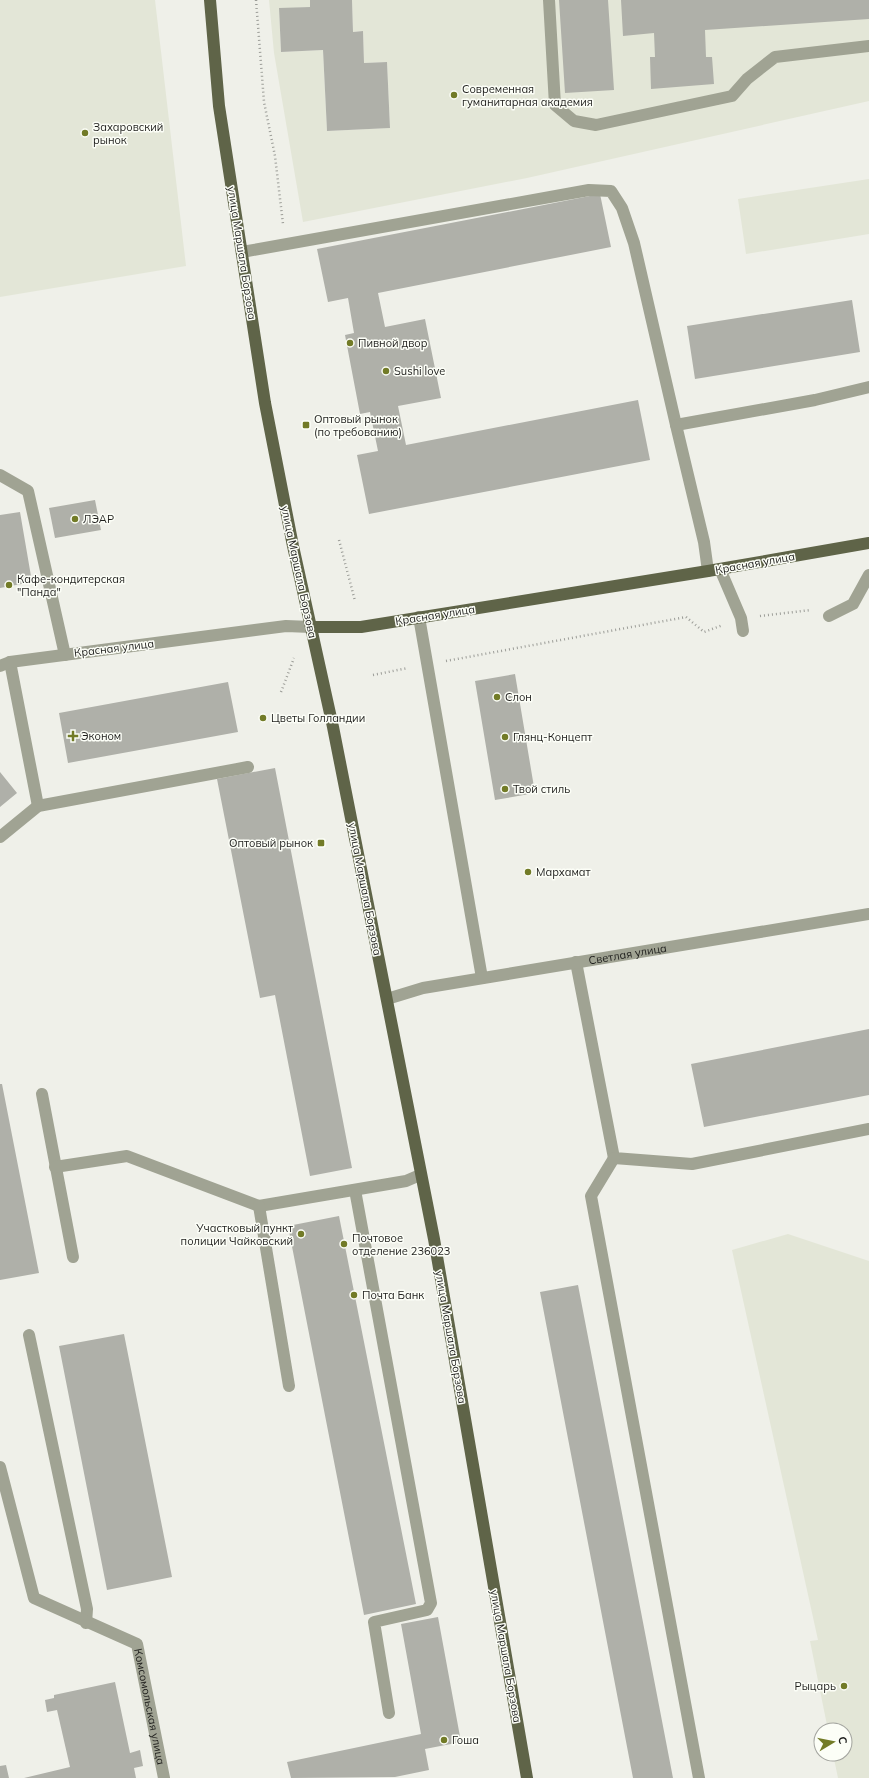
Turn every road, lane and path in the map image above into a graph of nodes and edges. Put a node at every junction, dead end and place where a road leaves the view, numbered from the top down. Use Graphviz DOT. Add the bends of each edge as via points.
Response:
graph roads {
  1 [pos="210,0"];
  2 [pos="256,0"];
  3 [pos="549,0"];
  4 [pos="869,46"];
  5 [pos="285,244"];
  6 [pos="242,252"];
  7 [pos="869,387"];
  8 [pos="676,425"];
  9 [pos="0,475"];
  10 [pos="339,540"];
  11 [pos="869,543"];
  12 [pos="714,570"];
  13 [pos="869,575"];
  14 [pos="355,601"];
  15 [pos="816,609"];
  16 [pos="829,616"];
  17 [pos="419,617"];
  18 [pos="741,618"];
  19 [pos="311,626"];
  20 [pos="743,631"];
  21 [pos="65,654"];
  22 [pos="294,658"];
  23 [pos="5,664"];
  24 [pos="427,664"];
  25 [pos="373,675"];
  26 [pos="281,692"];
  27 [pos="248,767"];
  28 [pos="38,806"];
  29 [pos="0,837"];
  30 [pos="869,914"];
  31 [pos="576,962"];
  32 [pos="482,978"];
  33 [pos="386,999"];
  34 [pos="42,1094"];
  35 [pos="869,1128"];
  36 [pos="614,1158"];
  37 [pos="56,1167"];
  38 [pos="420,1175"];
  39 [pos="355,1190"];
  40 [pos="259,1206"];
  41 [pos="73,1257"];
  42 [pos="29,1335"];
  43 [pos="289,1386"];
  44 [pos="0,1467"];
  45 [pos="86,1623"];
  46 [pos="389,1713"];
  47 [pos="164,1778"];
  48 [pos="527,1778"];
  49 [pos="699,1778"];
  1 -- 6 [label="main road, улица Маршала Борзова" via="219,106"];
  2 -- 5 [label="path" via="264,102 275,156"];
  3 -- 4 [label="street" via="555,105 574,121 596,124 732,96 747,79 775,57"];
  5 -- 6 [label="street"];
  5 -- 8 [label="street" via="589,190 610,191 622,208 634,243"];
  6 -- 19 [label="main road, улица Маршала Борзова" via="265,403"];
  7 -- 8 [label="street" via="814,400"];
  8 -- 12 [label="street" via="704,542"];
  9 -- 21 [label="street" via="28,491"];
  10 -- 14 [label="path"];
  11 -- 12 [label="main road, Красная улица"];
  12 -- 17 [label="main road, Красная улица"];
  12 -- 18 [label="street"];
  13 -- 16 [label="street" via="853,604"];
  15 -- 18 [label="path"];
  17 -- 19 [label="main road, Красная улица" via="361,627"];
  17 -- 24 [label="street"];
  18 -- 20 [label="street"];
  18 -- 24 [label="path" via="704,632 686,617"];
  19 -- 21 [label="street, Красная улица" via="286,626"];
  19 -- 33 [label="main road, улица Маршала Борзова"];
  21 -- 23 [label="street, Красная улица"];
  22 -- 26 [label="path"];
  23 -- 28 [label="street"];
  24 -- 25 [label="path"];
  24 -- 32 [label="street"];
  27 -- 28 [label="street"];
  28 -- 29 [label="street"];
  30 -- 31 [label="street, Светлая улица"];
  31 -- 32 [label="street, Светлая улица"];
  31 -- 36 [label="street"];
  32 -- 33 [label="street, Светлая улица" via="423,988"];
  33 -- 38 [label="main road, улица Маршала Борзова"];
  34 -- 37 [label="street"];
  35 -- 36 [label="street" via="692,1164"];
  36 -- 49 [label="street" via="591,1196"];
  37 -- 40 [label="street" via="127,1156"];
  37 -- 41 [label="street"];
  38 -- 39 [label="street" via="406,1181"];
  38 -- 48 [label="main road, улица Маршала Борзова" via="434,1239"];
  39 -- 40 [label="street"];
  39 -- 46 [label="street" via="431,1603 427,1610 374,1622"];
  40 -- 43 [label="street"];
  42 -- 45 [label="street" via="87,1608"];
  44 -- 45 [label="street, Комсомольская улица" via="34,1598"];
  45 -- 47 [label="street, Комсомольская улица" via="137,1644"];
}
